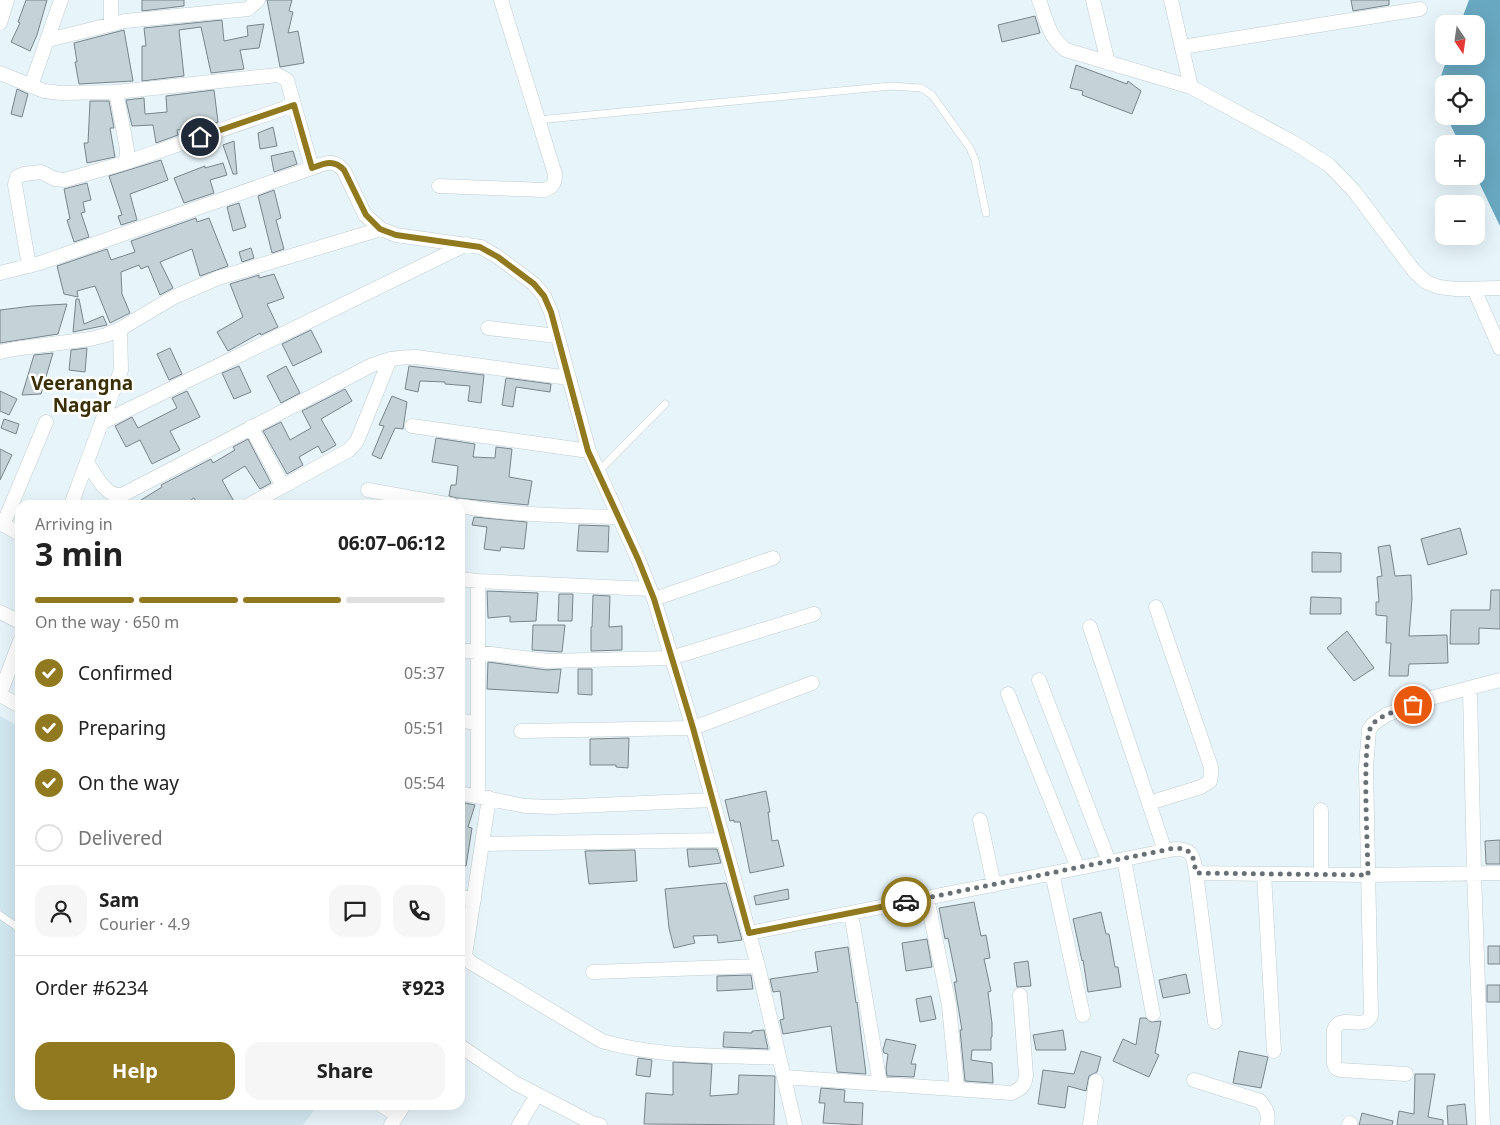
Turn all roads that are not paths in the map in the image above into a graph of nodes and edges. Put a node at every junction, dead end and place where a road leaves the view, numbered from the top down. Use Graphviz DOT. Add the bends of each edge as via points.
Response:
graph roads {
  1 [pos="7,0"];
  2 [pos="61,0"];
  3 [pos="111,0"];
  4 [pos="258,0"];
  5 [pos="501,0"];
  6 [pos="1039,0"];
  7 [pos="1093,0"];
  8 [pos="1171,0"];
  9 [pos="1420,9"];
  10 [pos="0,23"];
  11 [pos="110,24"];
  12 [pos="48,40"];
  13 [pos="1182,47"];
  14 [pos="1108,63"];
  15 [pos="0,73"];
  16 [pos="32,86"];
  17 [pos="1191,87"];
  18 [pos="116,92"];
  19 [pos="294,105"];
  20 [pos="538,120"];
  21 [pos="124,163"];
  22 [pos="312,168"];
  23 [pos="439,186"];
  24 [pos="986,212"];
  25 [pos="380,229"];
  26 [pos="468,244"];
  27 [pos="29,266"];
  28 [pos="0,273"];
  29 [pos="1500,288"];
  30 [pos="1474,289"];
  31 [pos="488,328"];
  32 [pos="120,329"];
  33 [pos="558,336"];
  34 [pos="1500,348"];
  35 [pos="0,352"];
  36 [pos="390,359"];
  37 [pos="569,378"];
  38 [pos="665,404"];
  39 [pos="46,422"];
  40 [pos="102,422"];
  41 [pos="412,426"];
  42 [pos="251,427"];
  43 [pos="588,451"];
  44 [pos="87,463"];
  45 [pos="598,472"];
  46 [pos="283,486"];
  47 [pos="368,490"];
  48 [pos="73,500"];
  49 [pos="258,500"];
  50 [pos="424,500"];
  51 [pos="465,507"];
  52 [pos="619,517"];
  53 [pos="2,524"];
  54 [pos="15,531"];
  55 [pos="773,558"];
  56 [pos="465,580"];
  57 [pos="478,581"];
  58 [pos="652,594"];
  59 [pos="1156,606"];
  60 [pos="0,612"];
  61 [pos="814,614"];
  62 [pos="15,620"];
  63 [pos="1090,627"];
  64 [pos="465,651"];
  65 [pos="478,652"];
  66 [pos="15,654"];
  67 [pos="671,658"];
  68 [pos="1039,680"];
  69 [pos="1500,680"];
  70 [pos="812,682"];
  71 [pos="1470,689"];
  72 [pos="0,694"];
  73 [pos="1008,694"];
  74 [pos="15,703"];
  75 [pos="465,721"];
  76 [pos="478,724"];
  77 [pos="693,728"];
  78 [pos="521,730"];
  79 [pos="465,794"];
  80 [pos="484,797"];
  81 [pos="712,800"];
  82 [pos="1149,803"];
  83 [pos="1321,810"];
  84 [pos="980,820"];
  85 [pos="723,840"];
  86 [pos="482,844"];
  87 [pos="1165,851"];
  88 [pos="1124,859"];
  89 [pos="1109,862"];
  90 [pos="1078,868"];
  91 [pos="1052,873"];
  92 [pos="1196,873"];
  93 [pos="1474,873"];
  94 [pos="1500,873"];
  95 [pos="1264,874"];
  96 [pos="1321,874"];
  97 [pos="1368,875"];
  98 [pos="994,885"];
  99 [pos="467,898"];
  100 [pos="927,898"];
  101 [pos="851,913"];
  102 [pos="0,915"];
  103 [pos="15,926"];
  104 [pos="749,933"];
  105 [pos="758,966"];
  106 [pos="593,972"];
  107 [pos="1020,995"];
  108 [pos="1153,1014"];
  109 [pos="1083,1015"];
  110 [pos="1215,1022"];
  111 [pos="465,1049"];
  112 [pos="1274,1052"];
  113 [pos="779,1058"];
  114 [pos="1406,1074"];
  115 [pos="784,1077"];
  116 [pos="1194,1080"];
  117 [pos="1096,1081"];
  118 [pos="880,1084"];
  119 [pos="958,1089"];
  120 [pos="537,1095"];
  121 [pos="519,1125"];
  122 [pos="600,1125"];
  123 [pos="795,1125"];
  124 [pos="1090,1125"];
  125 [pos="1267,1125"];
  126 [pos="1483,1125"];
  1 -- 10 [label="street"];
  2 -- 12 [label="street"];
  3 -- 11 [label="street"];
  4 -- 11 [label="street" via="248,9"];
  5 -- 20 [label="street"];
  6 -- 14 [label="street" via="1057,44"];
  7 -- 14 [label="street"];
  8 -- 13 [label="street"];
  9 -- 13 [label="street"];
  11 -- 12 [label="street"];
  12 -- 16 [label="street"];
  13 -- 17 [label="street"];
  14 -- 17 [label="street"];
  15 -- 16 [label="street"];
  16 -- 18 [label="street" via="61,93"];
  17 -- 30 [label="street" via="1328,165 1354,191 1414,271 1426,282 1439,287"];
  18 -- 19 [label="street" via="278,75 287,80"];
  18 -- 21 [label="street" via="127,149"];
  19 -- 21 [label="street"];
  19 -- 22 [label="street"];
  20 -- 23 [label="street" via="555,174 551,188"];
  20 -- 24 [label="lane" via="891,86 921,88 932,95 970,148"];
  21 -- 27 [label="street" via="65,180 54,179 41,172 16,177"];
  22 -- 25 [label="street" via="330,162 339,165 366,215"];
  22 -- 27 [label="street"];
  25 -- 26 [label="street" via="396,235"];
  25 -- 32 [label="street" via="212,281 174,297"];
  26 -- 33 [label="street" via="498,257 534,284 544,296"];
  26 -- 40 [label="street"];
  27 -- 28 [label="street"];
  29 -- 30 [label="street"];
  30 -- 34 [label="street"];
  31 -- 33 [label="street"];
  32 -- 35 [label="street" via="90,339"];
  32 -- 40 [label="street" via="121,370"];
  33 -- 37 [label="street"];
  36 -- 37 [label="street" via="416,358"];
  36 -- 42 [label="street" via="370,366"];
  36 -- 46 [label="street" via="357,441 349,450"];
  37 -- 43 [label="street"];
  38 -- 45 [label="lane"];
  39 -- 53 [label="street"];
  40 -- 44 [label="street"];
  41 -- 43 [label="street"];
  42 -- 44 [label="street" via="118,496 109,493"];
  42 -- 46 [label="street"];
  43 -- 45 [label="street"];
  44 -- 48 [label="street"];
  45 -- 52 [label="street"];
  46 -- 49 [label="street"];
  47 -- 50 [label="street"];
  51 -- 52 [label="street" via="525,514"];
  52 -- 58 [label="street"];
  53 -- 54 [label="street"];
  55 -- 58 [label="street"];
  56 -- 57 [label="street"];
  57 -- 58 [label="street"];
  57 -- 65 [label="street"];
  58 -- 67 [label="street"];
  59 -- 82 [label="street" via="1211,775 1210,781 1201,787"];
  60 -- 62 [label="street"];
  61 -- 67 [label="street"];
  63 -- 82 [label="street"];
  64 -- 65 [label="street"];
  65 -- 67 [label="street" via="548,660"];
  65 -- 76 [label="street"];
  66 -- 72 [label="street"];
  67 -- 77 [label="street"];
  68 -- 89 [label="street"];
  69 -- 71 [label="street"];
  70 -- 77 [label="street"];
  71 -- 93 [label="street"];
  71 -- 97 [label="street" via="1427,700 1372,724 1367,748"];
  72 -- 74 [label="street"];
  73 -- 90 [label="street"];
  75 -- 76 [label="street"];
  76 -- 80 [label="street"];
  77 -- 78 [label="street"];
  77 -- 81 [label="street"];
  79 -- 80 [label="street"];
  80 -- 81 [label="street" via="525,806 553,807"];
  80 -- 86 [label="street"];
  81 -- 85 [label="street"];
  82 -- 87 [label="street"];
  83 -- 96 [label="street"];
  84 -- 98 [label="street"];
  85 -- 86 [label="street"];
  85 -- 104 [label="street"];
  86 -- 99 [label="street"];
  87 -- 88 [label="street"];
  87 -- 92 [label="street" via="1184,849 1190,852"];
  88 -- 89 [label="street"];
  88 -- 108 [label="street"];
  89 -- 90 [label="street"];
  90 -- 91 [label="street"];
  91 -- 98 [label="street"];
  91 -- 109 [label="street"];
  92 -- 95 [label="street"];
  92 -- 110 [label="street"];
  93 -- 94 [label="street"];
  93 -- 97 [label="street"];
  93 -- 126 [label="street"];
  95 -- 96 [label="street"];
  95 -- 112 [label="street"];
  96 -- 97 [label="street"];
  97 -- 114 [label="street" via="1371,1016 1362,1024 1340,1022 1336,1025 1334,1064 1340,1070"];
  98 -- 100 [label="street"];
  99 -- 113 [label="street" via="466,956 470,962 602,1041 656,1052"];
  100 -- 101 [label="street"];
  100 -- 119 [label="street" via="948,1005"];
  101 -- 104 [label="street"];
  101 -- 118 [label="street"];
  102 -- 103 [label="lane"];
  104 -- 105 [label="street"];
  105 -- 106 [label="street"];
  105 -- 113 [label="street"];
  107 -- 119 [label="street" via="1025,1082 1011,1093"];
  111 -- 120 [label="street"];
  113 -- 115 [label="street"];
  115 -- 118 [label="street"];
  115 -- 123 [label="street"];
  116 -- 125 [label="street" via="1260,1101 1268,1114"];
  117 -- 124 [label="street"];
  118 -- 119 [label="street"];
  120 -- 121 [label="street"];
  120 -- 122 [label="street"];
}
